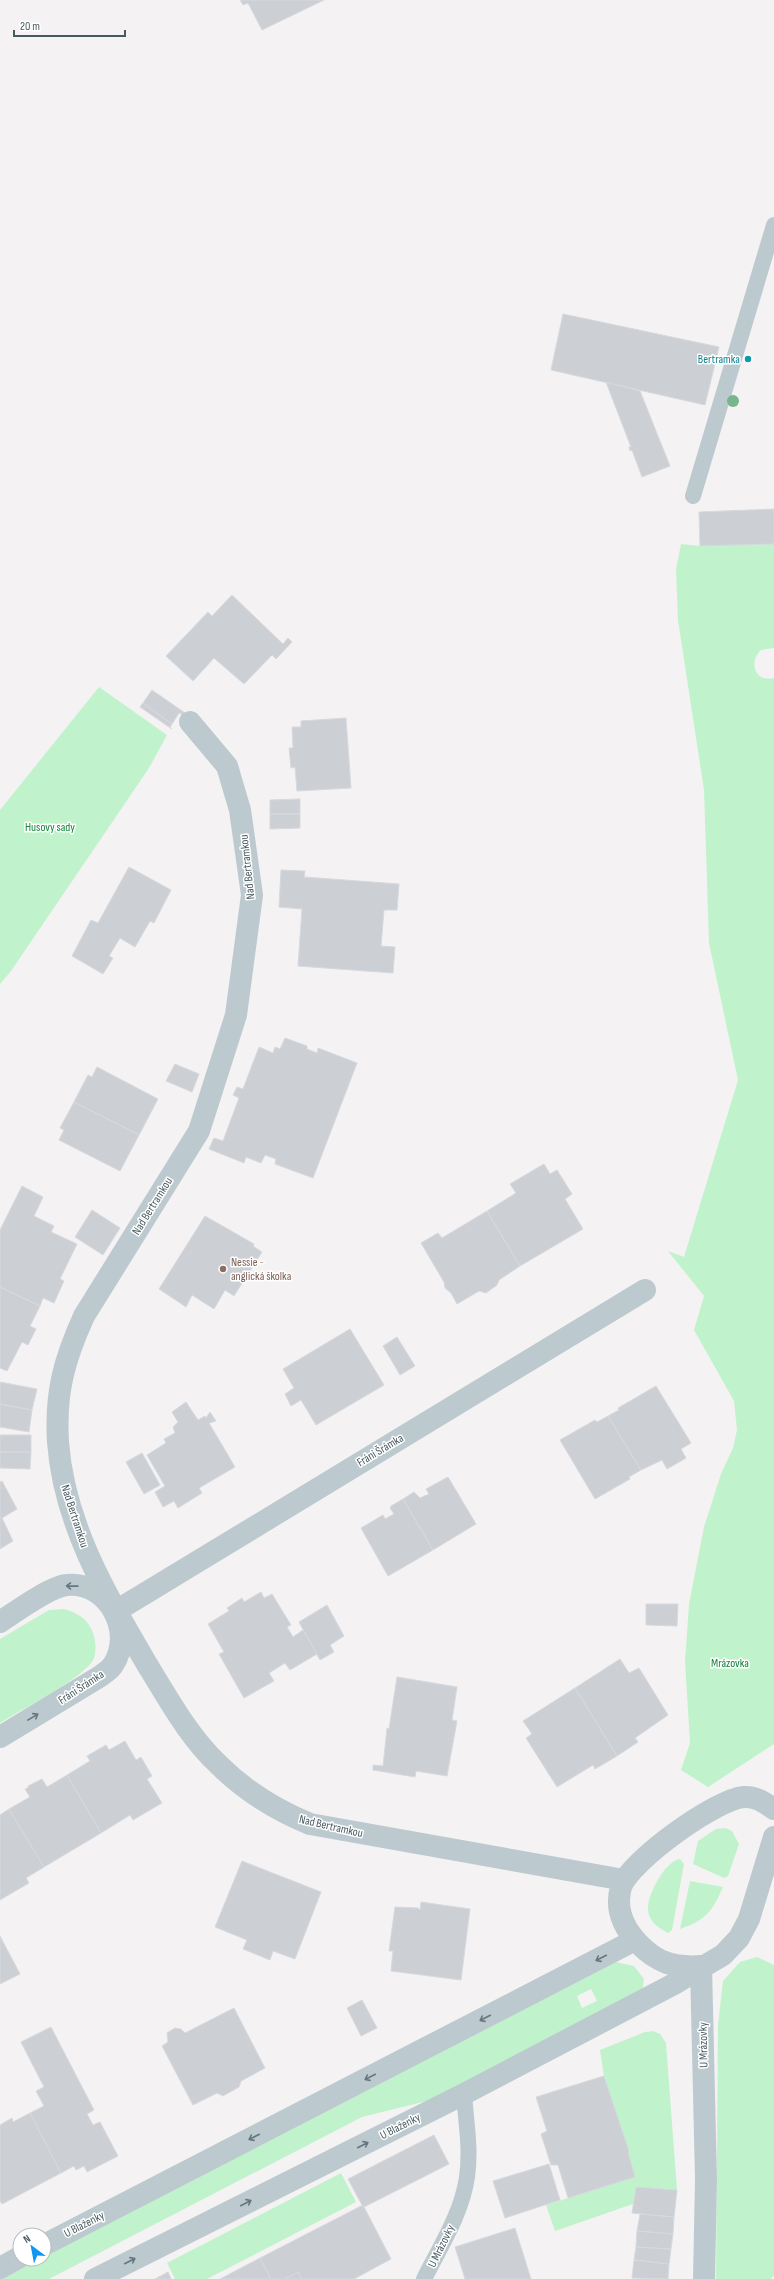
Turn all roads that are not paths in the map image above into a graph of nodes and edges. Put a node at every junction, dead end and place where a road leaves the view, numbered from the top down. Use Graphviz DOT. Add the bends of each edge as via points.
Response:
graph roads {
  1 [pos="774,225"];
  2 [pos="693,496"];
  3 [pos="190,722"];
  4 [pos="645,1290"];
  5 [pos="116,1611"];
  6 [pos="0,1622"];
  7 [pos="0,1737"];
  8 [pos="774,1809"];
  9 [pos="774,1837"];
  10 [pos="624,1880"];
  11 [pos="635,1940"];
  12 [pos="701,1966"];
  13 [pos="464,2094"];
  14 [pos="52,2241"];
  15 [pos="12,2261"];
  16 [pos="0,2268"];
  17 [pos="95,2279"];
  18 [pos="424,2279"];
  19 [pos="704,2279"];
  1 -- 2 [label="lane"];
  3 -- 5 [label="street, Nad Bertramkou" via="227,766 240,810 252,895 236,1015 199,1131 99,1290 71,1344 61,1378 58,1443 70,1507 80,1540"];
  4 -- 5 [label="street, Fráni Šrámka"];
  5 -- 6 [label="street, one-way" via="91,1589 66,1585 52,1590"];
  7 -- 5 [label="street, Fráni Šrámka, one-way" via="99,1677 112,1666 121,1643"];
  5 -- 10 [label="street, Nad Bertramkou" via="195,1738 218,1764 244,1787 288,1814 310,1824 335,1829"];
  8 -- 10 [label="street" via="759,1799 750,1797 723,1803 670,1838"];
  9 -- 12 [label="street" via="749,1919 739,1938 723,1954"];
  10 -- 11 [label="street" via="619,1897 619,1911"];
  11 -- 12 [label="street" via="653,1955 674,1966"];
  11 -- 14 [label="street, U Blaženky, one-way"];
  12 -- 13 [label="street, U Blaženky" via="674,1984"];
  12 -- 19 [label="street, U Mrázovky" via="706,2179"];
  17 -- 13 [label="street, U Blaženky, one-way"];
  13 -- 18 [label="lane, U Mrázovky" via="468,2161 464,2192 452,2224"];
  15 -- 16 [label="street"];
}
